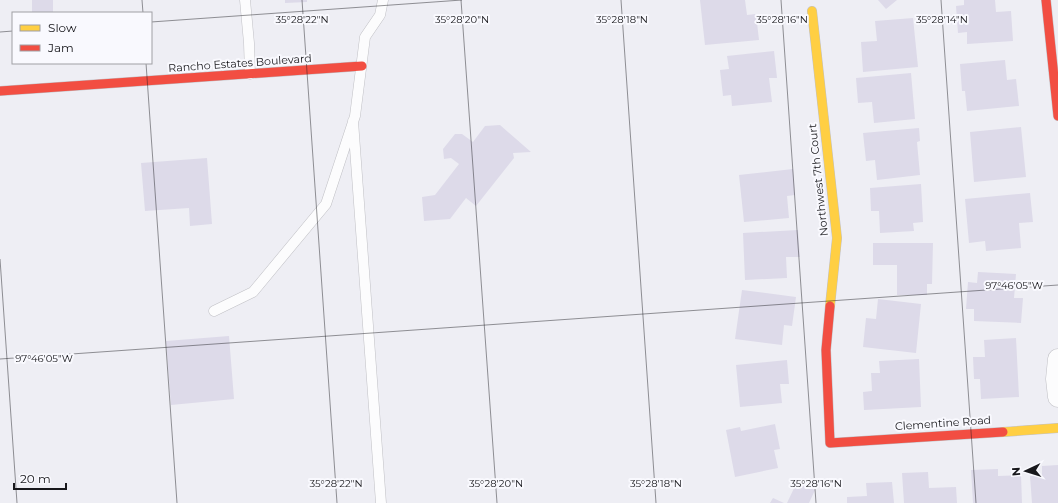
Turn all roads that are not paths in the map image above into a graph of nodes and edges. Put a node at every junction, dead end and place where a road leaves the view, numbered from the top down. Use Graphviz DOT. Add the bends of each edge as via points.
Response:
graph roads {
  1 [pos="245,0"];
  2 [pos="383,0"];
  3 [pos="1046,0"];
  4 [pos="812,11"];
  5 [pos="362,66"];
  6 [pos="250,74"];
  7 [pos="0,91"];
  8 [pos="1058,116"];
  9 [pos="353,121"];
  10 [pos="214,311"];
  11 [pos="1058,359"];
  12 [pos="1058,397"];
  13 [pos="1058,428"];
  14 [pos="830,443"];
  15 [pos="381,503"];
  1 -- 6 [label="lane"];
  2 -- 5 [label="lane" via="380,15 365,37"];
  3 -- 8 [label="street"];
  4 -- 14 [label="street, Northwest 7th Court" via="836,238 826,350"];
  5 -- 6 [label="street, Rancho Estates Boulevard"];
  5 -- 9 [label="lane"];
  6 -- 7 [label="street, Rancho Estates Boulevard"];
  9 -- 10 [label="lane" via="326,204 253,292"];
  9 -- 15 [label="lane"];
  11 -- 12 [label="street"];
  13 -- 14 [label="street, Clementine Road"];
}
